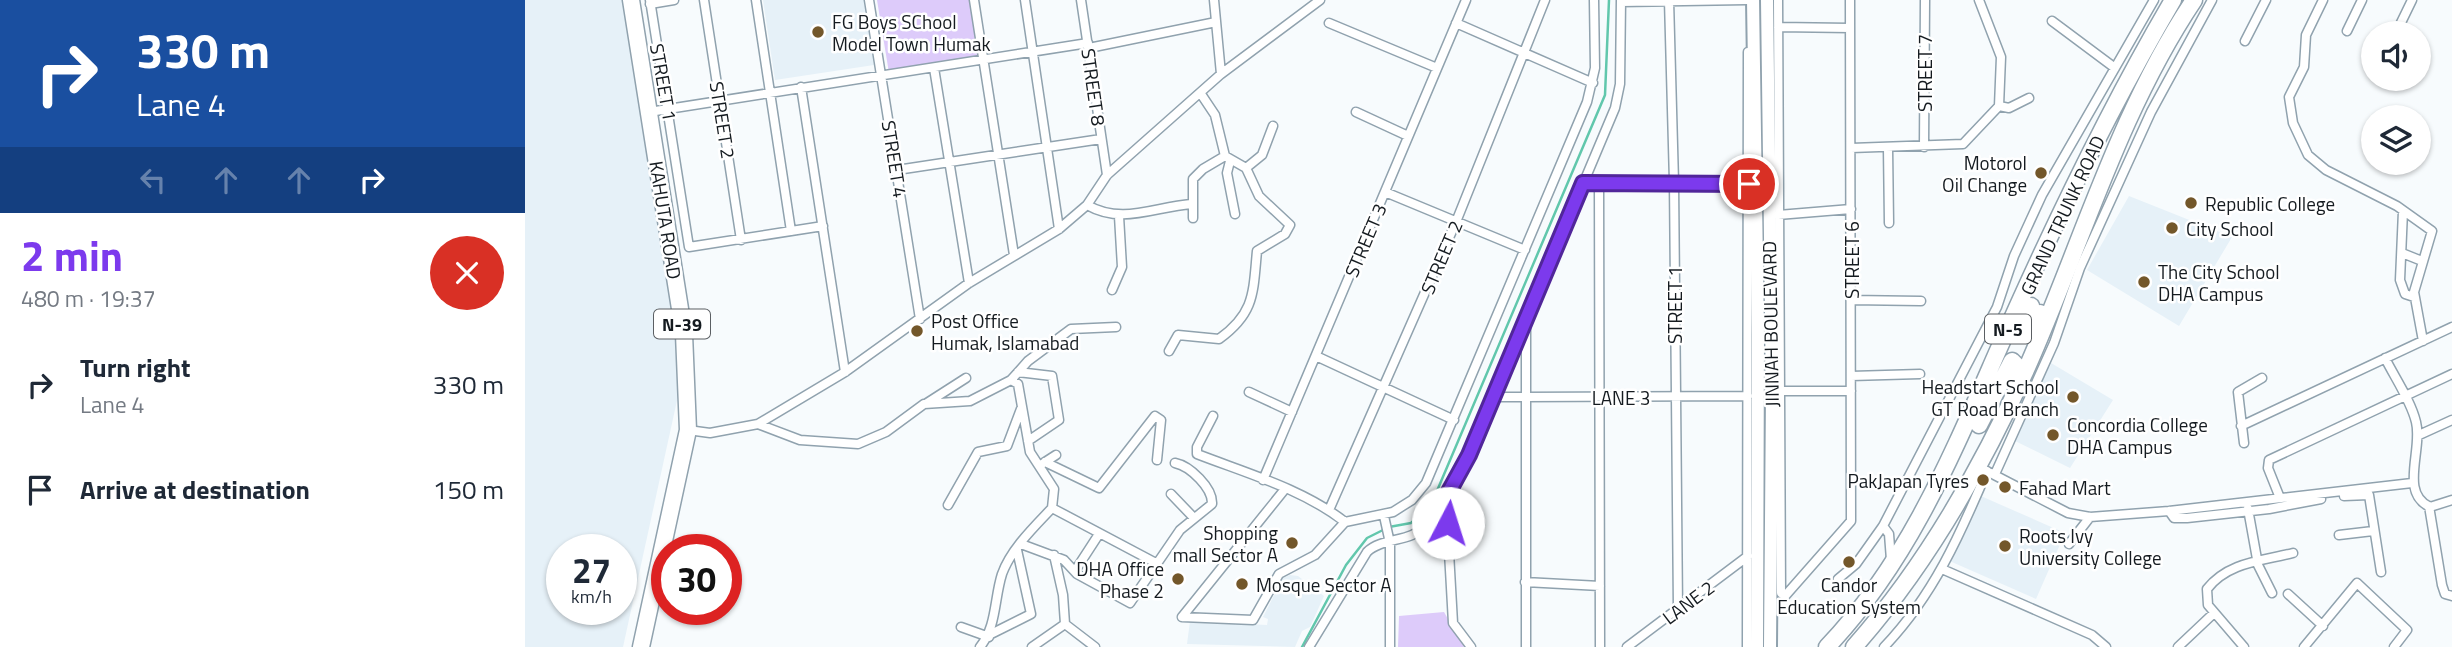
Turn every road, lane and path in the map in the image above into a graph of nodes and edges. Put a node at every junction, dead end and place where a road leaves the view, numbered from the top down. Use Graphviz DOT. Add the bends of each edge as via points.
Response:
graph roads {
  1 [pos="674,0"];
  2 [pos="704,0"];
  3 [pos="756,0"];
  4 [pos="869,0"];
  5 [pos="974,0"];
  6 [pos="1025,0"];
  7 [pos="1081,0"];
  8 [pos="1214,0"];
  9 [pos="1320,0"];
  10 [pos="1466,0"];
  11 [pos="1545,0"];
  12 [pos="1594,0"];
  13 [pos="1669,0"];
  14 [pos="1747,0"];
  15 [pos="1753,0"];
  16 [pos="1767,0"];
  17 [pos="1778,0"];
  18 [pos="1850,0"];
  19 [pos="1925,0"];
  20 [pos="1979,0"];
  21 [pos="2154,0"];
  22 [pos="2173,0"];
  23 [pos="2212,0"];
  24 [pos="2266,0"];
  25 [pos="2323,0"];
  26 [pos="2362,0"];
  27 [pos="2411,0"];
  28 [pos="1621,1"];
  29 [pos="650,5"];
  30 [pos="632,7"];
  31 [pos="2193,11"];
  32 [pos="2052,21"];
  33 [pos="2401,21"];
  34 [pos="1216,22"];
  35 [pos="1329,23"];
  36 [pos="1456,23"];
  37 [pos="1778,27"];
  38 [pos="1850,28"];
  39 [pos="2347,31"];
  40 [pos="2245,41"];
  41 [pos="1088,46"];
  42 [pos="1034,51"];
  43 [pos="1524,52"];
  44 [pos="984,59"];
  45 [pos="934,68"];
  46 [pos="1437,68"];
  47 [pos="2115,68"];
  48 [pos="1221,74"];
  49 [pos="881,75"];
  50 [pos="1593,83"];
  51 [pos="1762,83"];
  52 [pos="801,87"];
  53 [pos="769,93"];
  54 [pos="1201,94"];
  55 [pos="2029,98"];
  56 [pos="720,101"];
  57 [pos="1999,106"];
  58 [pos="669,109"];
  59 [pos="649,112"];
  60 [pos="1356,112"];
  61 [pos="1273,126"];
  62 [pos="1408,136"];
  63 [pos="1101,139"];
  64 [pos="1924,147"];
  65 [pos="1047,148"];
  66 [pos="1851,148"];
  67 [pos="1888,148"];
  68 [pos="999,155"];
  69 [pos="1228,159"];
  70 [pos="950,162"];
  71 [pos="1246,168"];
  72 [pos="897,170"];
  73 [pos="1107,174"];
  74 [pos="1674,182"];
  75 [pos="1583,183"];
  76 [pos="1599,184"];
  77 [pos="1749,184"];
  78 [pos="1385,192"];
  79 [pos="2069,197"];
  80 [pos="1191,204"];
  81 [pos="1087,205"];
  82 [pos="1851,209"];
  83 [pos="2403,211"];
  84 [pos="1235,214"];
  85 [pos="1778,215"];
  86 [pos="1119,216"];
  87 [pos="1193,218"];
  88 [pos="1456,222"];
  89 [pos="1889,223"];
  90 [pos="823,226"];
  91 [pos="1059,229"];
  92 [pos="791,231"];
  93 [pos="741,240"];
  94 [pos="2074,249"];
  95 [pos="1525,250"];
  96 [pos="2402,253"];
  97 [pos="1014,255"];
  98 [pos="2422,261"];
  99 [pos="969,283"];
  100 [pos="1112,290"];
  101 [pos="2001,297"];
  102 [pos="2414,297"];
  103 [pos="1851,300"];
  104 [pos="1921,301"];
  105 [pos="2018,311"];
  106 [pos="920,319"];
  107 [pos="1526,324"];
  108 [pos="2452,326"];
  109 [pos="1116,327"];
  110 [pos="1765,334"];
  111 [pos="2423,341"];
  112 [pos="1169,351"];
  113 [pos="1316,356"];
  114 [pos="2385,358"];
  115 [pos="845,372"];
  116 [pos="1018,372"];
  117 [pos="1920,374"];
  118 [pos="2452,374"];
  119 [pos="1851,376"];
  120 [pos="966,378"];
  121 [pos="2262,378"];
  122 [pos="1011,380"];
  123 [pos="1384,387"];
  124 [pos="1249,391"];
  125 [pos="1781,391"];
  126 [pos="1851,391"];
  127 [pos="1748,396"];
  128 [pos="2404,396"];
  129 [pos="1493,397"];
  130 [pos="1525,397"];
  131 [pos="1600,397"];
  132 [pos="1674,397"];
  133 [pos="924,404"];
  134 [pos="1022,406"];
  135 [pos="1292,412"];
  136 [pos="1213,416"];
  137 [pos="1454,420"];
  138 [pos="2452,420"];
  139 [pos="758,424"];
  140 [pos="2241,426"];
  141 [pos="688,430"];
  142 [pos="2419,435"];
  143 [pos="1028,441"];
  144 [pos="2244,443"];
  145 [pos="1776,446"];
  146 [pos="1753,447"];
  147 [pos="1056,455"];
  148 [pos="1157,460"];
  149 [pos="1175,463"];
  150 [pos="1042,464"];
  151 [pos="1984,469"];
  152 [pos="1942,478"];
  153 [pos="1263,480"];
  154 [pos="2412,483"];
  155 [pos="1286,489"];
  156 [pos="1171,494"];
  157 [pos="1446,497"];
  158 [pos="2280,498"];
  159 [pos="2452,500"];
  160 [pos="948,505"];
  161 [pos="2429,506"];
  162 [pos="2248,507"];
  163 [pos="1052,508"];
  164 [pos="1329,510"];
  165 [pos="2090,517"];
  166 [pos="1194,518"];
  167 [pos="1385,518"];
  168 [pos="1345,522"];
  169 [pos="1884,526"];
  170 [pos="2373,531"];
  171 [pos="1099,534"];
  172 [pos="2339,535"];
  173 [pos="1389,539"];
  174 [pos="2069,544"];
  175 [pos="1019,547"];
  176 [pos="2293,553"];
  177 [pos="1054,555"];
  178 [pos="1748,556"];
  179 [pos="2257,560"];
  180 [pos="1156,564"];
  181 [pos="1891,567"];
  182 [pos="1942,569"];
  183 [pos="1075,571"];
  184 [pos="2381,572"];
  185 [pos="1838,579"];
  186 [pos="1525,582"];
  187 [pos="1600,586"];
  188 [pos="2272,593"];
  189 [pos="2288,594"];
  190 [pos="2452,596"];
  191 [pos="1769,597"];
  192 [pos="1756,605"];
  193 [pos="1678,610"];
  194 [pos="1857,613"];
  195 [pos="2214,613"];
  196 [pos="1065,624"];
  197 [pos="2323,626"];
  198 [pos="961,627"];
  199 [pos="990,636"];
  200 [pos="641,647"];
  201 [pos="981,647"];
  202 [pos="1031,647"];
  203 [pos="1095,647"];
  204 [pos="1309,647"];
  205 [pos="1390,647"];
  206 [pos="1471,647"];
  207 [pos="1526,647"];
  208 [pos="1600,647"];
  209 [pos="1627,647"];
  210 [pos="1747,647"];
  211 [pos="1757,647"];
  212 [pos="1770,647"];
  213 [pos="1819,647"];
  214 [pos="1827,647"];
  215 [pos="1854,647"];
  216 [pos="1884,647"];
  217 [pos="2106,647"];
  218 [pos="2178,647"];
  219 [pos="2244,647"];
  220 [pos="2304,647"];
  221 [pos="2394,647"];
  1 -- 29 [label="street"];
  2 -- 56 [label="street, STREET 2"];
  3 -- 53 [label="street"];
  4 -- 49 [label="street, STREET 4"];
  5 -- 44 [label="street"];
  6 -- 42 [label="street"];
  7 -- 41 [label="street, STREET 8"];
  8 -- 34 [label="street"];
  9 -- 48 [label="street"];
  10 -- 36 [label="street, STREET 3"];
  11 -- 43 [label="street, STREET 2"];
  12 -- 50 [label="street"];
  13 -- 14 [label="street"];
  13 -- 28 [label="street"];
  13 -- 74 [label="street, STREET 1"];
  14 -- 51 [label="street"];
  15 -- 51 [label="street, JINNAH BOULEVARD"];
  16 -- 51 [label="street, JINNAH BOULEVARD"];
  17 -- 37 [label="street"];
  18 -- 38 [label="street, STREET 6"];
  19 -- 64 [label="street, STREET 7"];
  20 -- 57 [label="street" via="2001,57"];
  21 -- 47 [label="street"];
  22 -- 79 [label="highway, GRAND TRUNK ROAD / N-5" via="2128,77"];
  23 -- 31 [label="street"];
  24 -- 40 [label="street"];
  25 -- 83 [label="street" via="2306,35 2304,67 2289,97 2293,122 2315,162"];
  26 -- 39 [label="street"];
  27 -- 33 [label="street"];
  28 -- 75 [label="street" via="1618,97"];
  29 -- 30 [label="street"];
  29 -- 58 [label="street, STREET 1"];
  30 -- 59 [label="highway, KAHUTA ROAD / N-39"];
  31 -- 94 [label="highway, GRAND TRUNK ROAD / N-5" via="2134,103"];
  31 -- 151 [label="street" via="2091,245 2054,343"];
  32 -- 47 [label="street"];
  34 -- 41 [label="street"];
  34 -- 48 [label="street"];
  35 -- 46 [label="street"];
  36 -- 43 [label="street"];
  36 -- 46 [label="street, STREET 3"];
  37 -- 38 [label="street"];
  37 -- 51 [label="street"];
  38 -- 66 [label="street, STREET 6"];
  41 -- 42 [label="street"];
  41 -- 63 [label="street, STREET 8"];
  42 -- 44 [label="street"];
  42 -- 65 [label="street"];
  43 -- 50 [label="street"];
  43 -- 88 [label="street, STREET 2"];
  44 -- 45 [label="street"];
  44 -- 68 [label="street"];
  45 -- 49 [label="street"];
  45 -- 70 [label="street"];
  46 -- 62 [label="street, STREET 3"];
  47 -- 101 [label="street" via="2042,195"];
  48 -- 54 [label="street"];
  49 -- 52 [label="street"];
  49 -- 72 [label="street, STREET 4"];
  50 -- 95 [label="street"];
  51 -- 77 [label="street"];
  51 -- 85 [label="street"];
  51 -- 110 [label="street, JINNAH BOULEVARD"];
  52 -- 53 [label="street"];
  52 -- 90 [label="street"];
  53 -- 56 [label="street"];
  53 -- 92 [label="street"];
  54 -- 69 [label="street" via="1215,115"];
  54 -- 73 [label="street"];
  55 -- 57 [label="street" via="2008,108"];
  56 -- 58 [label="street"];
  56 -- 93 [label="street, STREET 2"];
  57 -- 64 [label="street" via="1963,144"];
  58 -- 59 [label="street"];
  58 -- 93 [label="street, STREET 1" via="689,247"];
  59 -- 141 [label="highway, KAHUTA ROAD / N-39" via="684,334"];
  60 -- 62 [label="street"];
  61 -- 71 [label="street" via="1262,155"];
  62 -- 78 [label="street, STREET 3"];
  63 -- 65 [label="street"];
  63 -- 73 [label="street, STREET 8"];
  64 -- 67 [label="street"];
  65 -- 68 [label="street"];
  65 -- 91 [label="street"];
  66 -- 67 [label="street"];
  66 -- 82 [label="street, STREET 6"];
  67 -- 89 [label="street"];
  68 -- 70 [label="street"];
  68 -- 97 [label="street"];
  69 -- 71 [label="street"];
  69 -- 80 [label="street" via="1196,175"];
  69 -- 84 [label="street"];
  70 -- 72 [label="street"];
  70 -- 99 [label="street"];
  71 -- 112 [label="street" via="1259,196 1290,225 1285,234 1257,251 1251,306 1239,324 1219,338 1178,335"];
  72 -- 106 [label="street, STREET 4"];
  73 -- 81 [label="street"];
  74 -- 76 [label="street"];
  74 -- 77 [label="street"];
  74 -- 132 [label="street, STREET 1"];
  75 -- 76 [label="street"];
  75 -- 107 [label="street"];
  76 -- 131 [label="street"];
  77 -- 127 [label="street"];
  78 -- 88 [label="street"];
  78 -- 113 [label="street, STREET 3"];
  79 -- 94 [label="highway" via="2024,323 2025,332 2035,326"];
  79 -- 105 [label="highway, GRAND TRUNK ROAD / N-5"];
  80 -- 86 [label="street"];
  80 -- 87 [label="street"];
  81 -- 86 [label="street"];
  81 -- 91 [label="street"];
  82 -- 85 [label="street"];
  82 -- 103 [label="street, STREET 6"];
  83 -- 96 [label="street"];
  83 -- 98 [label="street" via="2432,231"];
  85 -- 125 [label="street"];
  86 -- 100 [label="street" via="1122,267"];
  88 -- 95 [label="street"];
  88 -- 123 [label="street, STREET 2"];
  90 -- 92 [label="street"];
  90 -- 115 [label="street"];
  91 -- 97 [label="street"];
  92 -- 93 [label="street"];
  94 -- 151 [label="highway, GRAND TRUNK ROAD / N-5"];
  95 -- 137 [label="street"];
  96 -- 98 [label="street"];
  96 -- 102 [label="street" via="2402,286 2407,297"];
  97 -- 99 [label="street"];
  98 -- 102 [label="street"];
  99 -- 106 [label="street"];
  101 -- 105 [label="street"];
  101 -- 169 [label="street"];
  102 -- 111 [label="street"];
  103 -- 104 [label="street"];
  103 -- 119 [label="street, STREET 6"];
  105 -- 152 [label="highway, GRAND TRUNK ROAD / N-5"];
  106 -- 115 [label="street"];
  107 -- 129 [label="street"];
  107 -- 130 [label="street"];
  108 -- 111 [label="street"];
  109 -- 116 [label="street" via="1071,329"];
  110 -- 145 [label="street, JINNAH BOULEVARD"];
  110 -- 146 [label="street, JINNAH BOULEVARD"];
  111 -- 114 [label="street"];
  113 -- 123 [label="street"];
  113 -- 135 [label="street, STREET 3"];
  114 -- 128 [label="street"];
  114 -- 140 [label="street"];
  115 -- 139 [label="street"];
  116 -- 122 [label="street"];
  116 -- 143 [label="street" via="1052,376 1059,420"];
  117 -- 119 [label="street"];
  118 -- 128 [label="street"];
  119 -- 126 [label="street, STREET 6"];
  120 -- 133 [label="street"];
  121 -- 140 [label="street" via="2238,392"];
  122 -- 133 [label="street" via="969,401"];
  122 -- 134 [label="street" via="1018,384"];
  123 -- 137 [label="street"];
  123 -- 164 [label="street, STREET 2"];
  124 -- 135 [label="street"];
  125 -- 126 [label="street"];
  125 -- 145 [label="street"];
  126 -- 145 [label="street, STREET 6" via="1851,521 1785,596 1781,593"];
  127 -- 132 [label="street, LANE 3"];
  127 -- 146 [label="street"];
  128 -- 142 [label="street"];
  128 -- 158 [label="street" via="2269,460"];
  129 -- 130 [label="street, LANE 3"];
  129 -- 157 [label="street"];
  130 -- 131 [label="street, LANE 3"];
  130 -- 186 [label="street"];
  131 -- 132 [label="street, LANE 3"];
  131 -- 187 [label="street"];
  132 -- 193 [label="street, STREET 1"];
  133 -- 139 [label="street" via="886,432 858,444 800,440"];
  134 -- 143 [label="street"];
  134 -- 160 [label="street" via="1007,446 978,452"];
  135 -- 153 [label="street, STREET 3"];
  136 -- 153 [label="street" via="1197,454"];
  137 -- 167 [label="street" via="1419,494"];
  138 -- 142 [label="street"];
  139 -- 141 [label="street" via="710,433"];
  140 -- 144 [label="street"];
  141 -- 200 [label="highway, KAHUTA ROAD / N-39"];
  142 -- 154 [label="street"];
  143 -- 150 [label="street" via="1030,452"];
  145 -- 191 [label="street, JINNAH BOULEVARD"];
  146 -- 178 [label="street"];
  146 -- 192 [label="street, JINNAH BOULEVARD"];
  147 -- 150 [label="street"];
  148 -- 150 [label="street" via="1163,429 1155,416 1099,488"];
  149 -- 166 [label="street" via="1185,465 1212,498 1212,504"];
  150 -- 163 [label="street" via="1054,489"];
  151 -- 152 [label="highway" via="2016,372 2014,361 1967,449"];
  151 -- 165 [label="street" via="2068,513"];
  151 -- 182 [label="street"];
  151 -- 215 [label="highway, GRAND TRUNK ROAD / N-5" via="1913,575"];
  152 -- 181 [label="highway, GRAND TRUNK ROAD / N-5"];
  153 -- 155 [label="street"];
  154 -- 158 [label="street"];
  154 -- 161 [label="street" via="2421,503"];
  155 -- 164 [label="street"];
  155 -- 168 [label="street" via="1182,617 1253,620 1279,574 1315,555"];
  156 -- 166 [label="street"];
  157 -- 173 [label="street" via="1421,530"];
  157 -- 206 [label="street" via="1453,623"];
  158 -- 162 [label="street"];
  159 -- 161 [label="street"];
  161 -- 190 [label="street" via="2442,585 2445,594"];
  162 -- 165 [label="street"];
  162 -- 170 [label="street" via="2369,495"];
  162 -- 179 [label="street"];
  163 -- 171 [label="street"];
  163 -- 175 [label="street"];
  164 -- 168 [label="street"];
  165 -- 174 [label="street"];
  166 -- 180 [label="street"];
  167 -- 168 [label="street"];
  167 -- 173 [label="street"];
  169 -- 181 [label="street" via="1891,543"];
  169 -- 185 [label="street" via="1856,564"];
  170 -- 172 [label="street"];
  170 -- 184 [label="street"];
  171 -- 180 [label="street"];
  171 -- 183 [label="street"];
  173 -- 204 [label="street" via="1373,546 1361,559"];
  173 -- 205 [label="street"];
  175 -- 177 [label="street"];
  175 -- 199 [label="street" via="1003,572"];
  175 -- 199 [label="street" via="1031,614"];
  176 -- 179 [label="street"];
  177 -- 183 [label="street"];
  177 -- 196 [label="street"];
  178 -- 193 [label="street, LANE 2"];
  178 -- 210 [label="street"];
  179 -- 188 [label="street"];
  179 -- 195 [label="street" via="2223,573 2207,589 2206,601"];
  180 -- 183 [label="street" via="1130,603"];
  181 -- 194 [label="highway, GRAND TRUNK ROAD / N-5"];
  182 -- 216 [label="street" via="1918,609"];
  182 -- 217 [label="street" via="2092,635"];
  186 -- 187 [label="street"];
  186 -- 207 [label="street"];
  187 -- 208 [label="street"];
  189 -- 197 [label="street"];
  191 -- 192 [label="street"];
  191 -- 212 [label="street, JINNAH BOULEVARD"];
  192 -- 211 [label="street, JINNAH BOULEVARD"];
  193 -- 209 [label="street, LANE 2"];
  194 -- 213 [label="street"];
  194 -- 214 [label="highway, GRAND TRUNK ROAD / N-5"];
  195 -- 218 [label="street"];
  195 -- 219 [label="street"];
  196 -- 202 [label="street"];
  196 -- 203 [label="street"];
  197 -- 220 [label="street"];
  197 -- 221 [label="street" via="2357,583 2407,630"];
  198 -- 199 [label="street"];
  199 -- 201 [label="street"];
}
